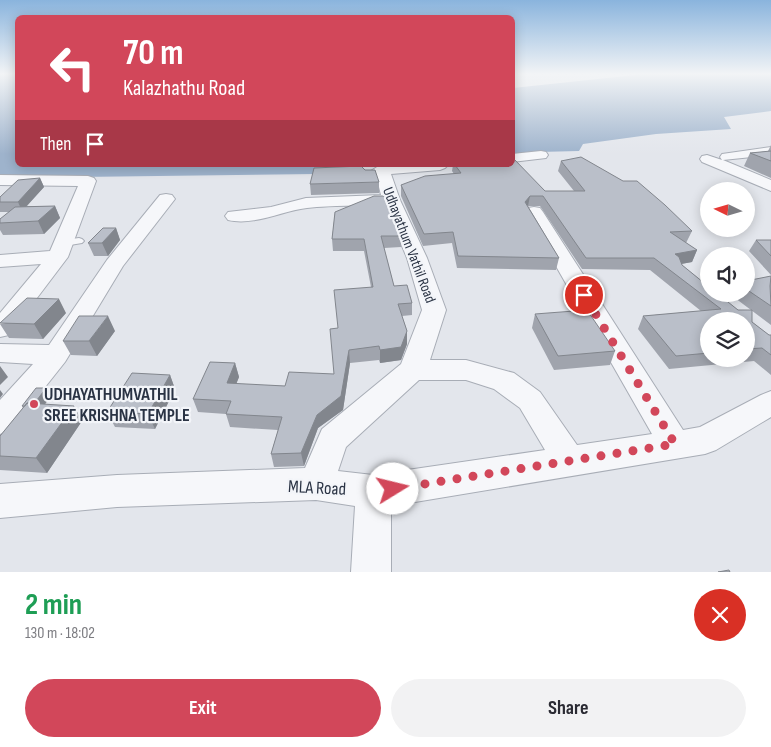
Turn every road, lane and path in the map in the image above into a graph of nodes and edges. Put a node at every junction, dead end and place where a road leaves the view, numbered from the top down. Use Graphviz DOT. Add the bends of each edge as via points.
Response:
graph roads {
  1 [pos="771,151"];
  2 [pos="541,155"];
  3 [pos="727,157"];
  4 [pos="515,158"];
  5 [pos="707,159"];
  6 [pos="424,167"];
  7 [pos="0,180"];
  8 [pos="771,186"];
  9 [pos="166,199"];
  10 [pos="391,200"];
  11 [pos="534,212"];
  12 [pos="234,216"];
  13 [pos="67,247"];
  14 [pos="0,261"];
  15 [pos="0,329"];
  16 [pos="0,353"];
  17 [pos="56,355"];
  18 [pos="413,370"];
  19 [pos="771,403"];
  20 [pos="0,421"];
  21 [pos="675,444"];
  22 [pos="569,461"];
  23 [pos="316,484"];
  24 [pos="373,492"];
  25 [pos="0,501"];
  26 [pos="371,572"];
  1 -- 3 [label="street"];
  2 -- 4 [label="street"];
  5 -- 8 [label="street"];
  6 -- 10 [label="street, Udhayathum Vathil Road" via="377,173"];
  7 -- 13 [label="street" via="88,182"];
  9 -- 17 [label="street" via="114,264"];
  10 -- 12 [label="street" via="306,203 271,212"];
  10 -- 18 [label="street, Udhayathum Vathil Road" via="417,258 434,310"];
  11 -- 21 [label="street"];
  13 -- 14 [label="street"];
  13 -- 15 [label="street"];
  16 -- 17 [label="street"];
  17 -- 20 [label="street"];
  18 -- 22 [label="street" via="466,370 504,381 530,400"];
  18 -- 23 [label="street, Udhayathum Vathil Road" via="333,439"];
  19 -- 21 [label="street, MLA Road" via="706,440"];
  21 -- 22 [label="street, MLA Road"];
  22 -- 24 [label="street, MLA Road"];
  23 -- 24 [label="street, MLA Road"];
  23 -- 25 [label="street, MLA Road" via="117,491"];
  24 -- 26 [label="street"];
}
